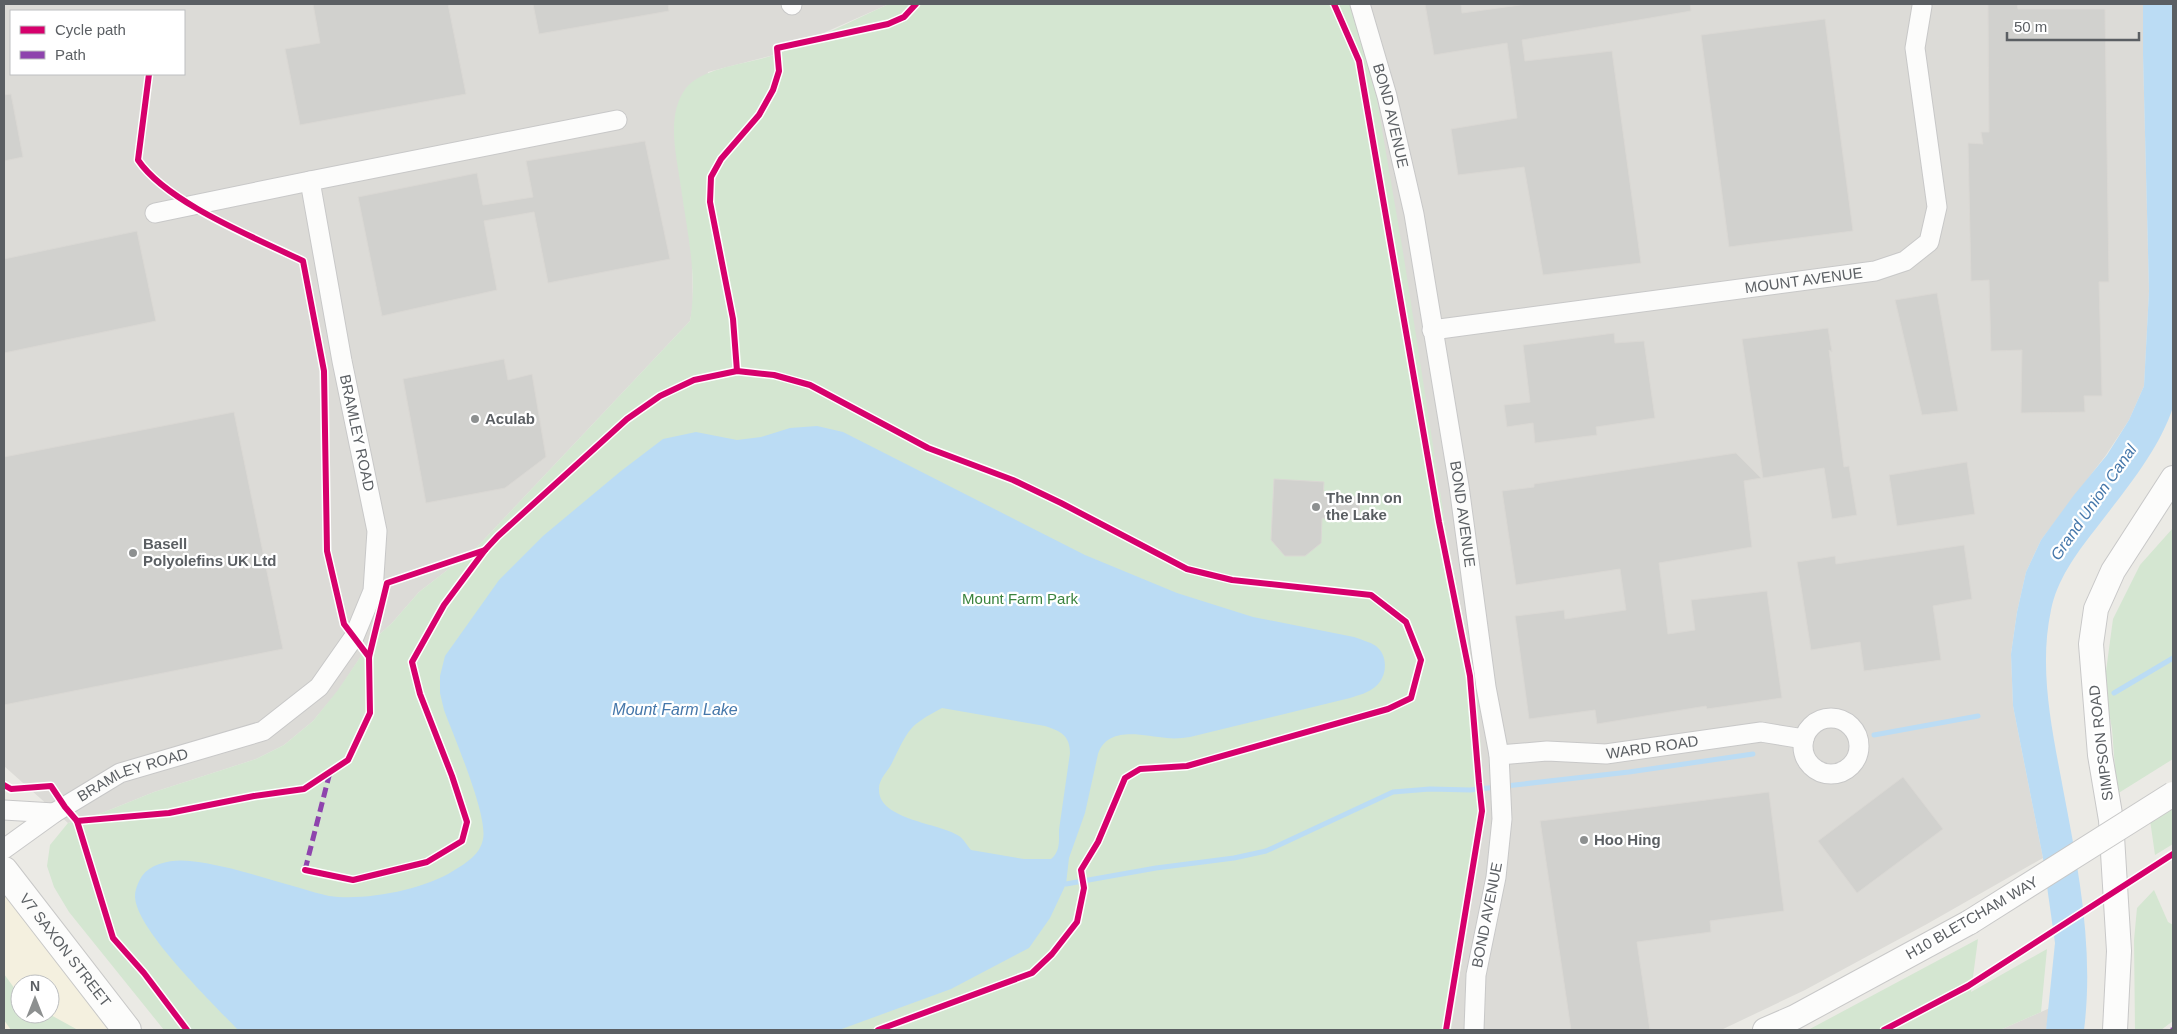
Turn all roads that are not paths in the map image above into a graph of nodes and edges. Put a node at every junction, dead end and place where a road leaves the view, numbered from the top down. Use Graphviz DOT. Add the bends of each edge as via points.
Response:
graph roads {
  1 [pos="1360,4"];
  2 [pos="1922,6"];
  3 [pos="617,120"];
  4 [pos="310,181"];
  5 [pos="155,213"];
  6 [pos="1432,330"];
  7 [pos="2173,478"];
  8 [pos="1804,739"];
  9 [pos="1499,755"];
  10 [pos="2173,794"];
  11 [pos="4,810"];
  12 [pos="54,813"];
  13 [pos="4,849"];
  14 [pos="4,871"];
  15 [pos="127,1030"];
  16 [pos="1474,1030"];
  17 [pos="1765,1030"];
  18 [pos="2115,1030"];
  1 -- 6 [label="street, BOND AVENUE" via="1388,96 1412,205"];
  2 -- 6 [label="street, MOUNT AVENUE" via="1914,48 1937,207 1929,242 1905,261 1875,270"];
  3 -- 4 [label="street"];
  4 -- 5 [label="street"];
  4 -- 12 [label="street, BRAMLEY ROAD" via="377,531 372,591 354,636 320,687 263,731 120,773"];
  6 -- 9 [label="street, BOND AVENUE"];
  7 -- 18 [label="street, SIMPSON ROAD" via="2113,571 2096,609 2092,644 2100,755 2111,820 2119,950"];
  8 -- 9 [label="street, WARD ROAD" via="1761,732 1606,754 1547,751"];
  9 -- 16 [label="street, BOND AVENUE" via="1502,819 1496,877 1476,976"];
  10 -- 17 [label="street, H10 BLETCHAM WAY, bridge" via="1970,922"];
  11 -- 12 [label="street"];
  12 -- 13 [label="street, BRAMLEY ROAD"];
  14 -- 15 [label="main road, V7 SAXON STREET"];
}
